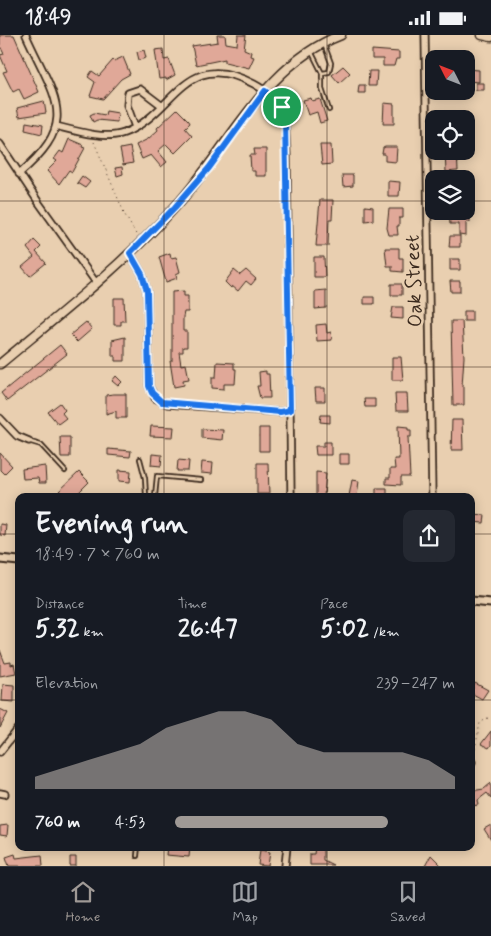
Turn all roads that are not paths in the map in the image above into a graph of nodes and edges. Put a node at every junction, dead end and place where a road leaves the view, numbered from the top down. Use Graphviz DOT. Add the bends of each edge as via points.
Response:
graph roads {
  1 [pos="26,35"];
  2 [pos="341,35"];
  3 [pos="425,35"];
  4 [pos="482,35"];
  5 [pos="491,37"];
  6 [pos="323,43"];
  7 [pos="310,50"];
  8 [pos="322,73"];
  9 [pos="265,91"];
  10 [pos="161,105"];
  11 [pos="329,110"];
  12 [pos="56,126"];
  13 [pos="135,127"];
  14 [pos="0,144"];
  15 [pos="19,174"];
  16 [pos="130,253"];
  17 [pos="97,284"];
  18 [pos="0,364"];
  19 [pos="290,410"];
  20 [pos="0,418"];
  21 [pos="29,441"];
  22 [pos="140,459"];
  23 [pos="66,471"];
  24 [pos="201,480"];
  25 [pos="146,493"];
  26 [pos="155,493"];
  27 [pos="291,493"];
  28 [pos="432,493"];
  29 [pos="0,559"];
  30 [pos="15,561"];
  31 [pos="475,601"];
  32 [pos="491,603"];
  33 [pos="15,733"];
  34 [pos="0,752"];
  35 [pos="138,851"];
  36 [pos="286,851"];
  37 [pos="137,856"];
  38 [pos="285,866"];
  1 -- 12 [label="street" via="58,110"];
  2 -- 6 [label="main road"];
  3 -- 28 [label="street, Oak Street"];
  4 -- 5 [label="main road"];
  6 -- 7 [label="main road"];
  6 -- 8 [label="lane" via="331,68 329,72"];
  7 -- 8 [label="lane"];
  7 -- 9 [label="main road" via="285,69"];
  8 -- 11 [label="lane" via="322,89"];
  9 -- 10 [label="street" via="242,78 213,73 187,82"];
  9 -- 16 [label="main road" via="209,168"];
  9 -- 19 [label="street" via="282,107 285,119"];
  10 -- 13 [label="street"];
  10 -- 13 [label="street" via="140,89 128,93 126,105"];
  12 -- 13 [label="street" via="103,135 122,134"];
  12 -- 15 [label="street" via="50,144"];
  14 -- 15 [label="street"];
  15 -- 17 [label="street"];
  16 -- 17 [label="main road"];
  16 -- 19 [label="street" via="145,282 149,386 155,398 167,403 280,412"];
  17 -- 18 [label="main road"];
  19 -- 27 [label="street"];
  20 -- 21 [label="street" via="17,436"];
  21 -- 23 [label="lane" via="41,445"];
  22 -- 25 [label="lane"];
  24 -- 26 [label="lane" via="157,476"];
  29 -- 30 [label="street"];
  31 -- 32 [label="street"];
  33 -- 34 [label="street"];
  35 -- 37 [label="lane"];
  36 -- 38 [label="street"];
}
